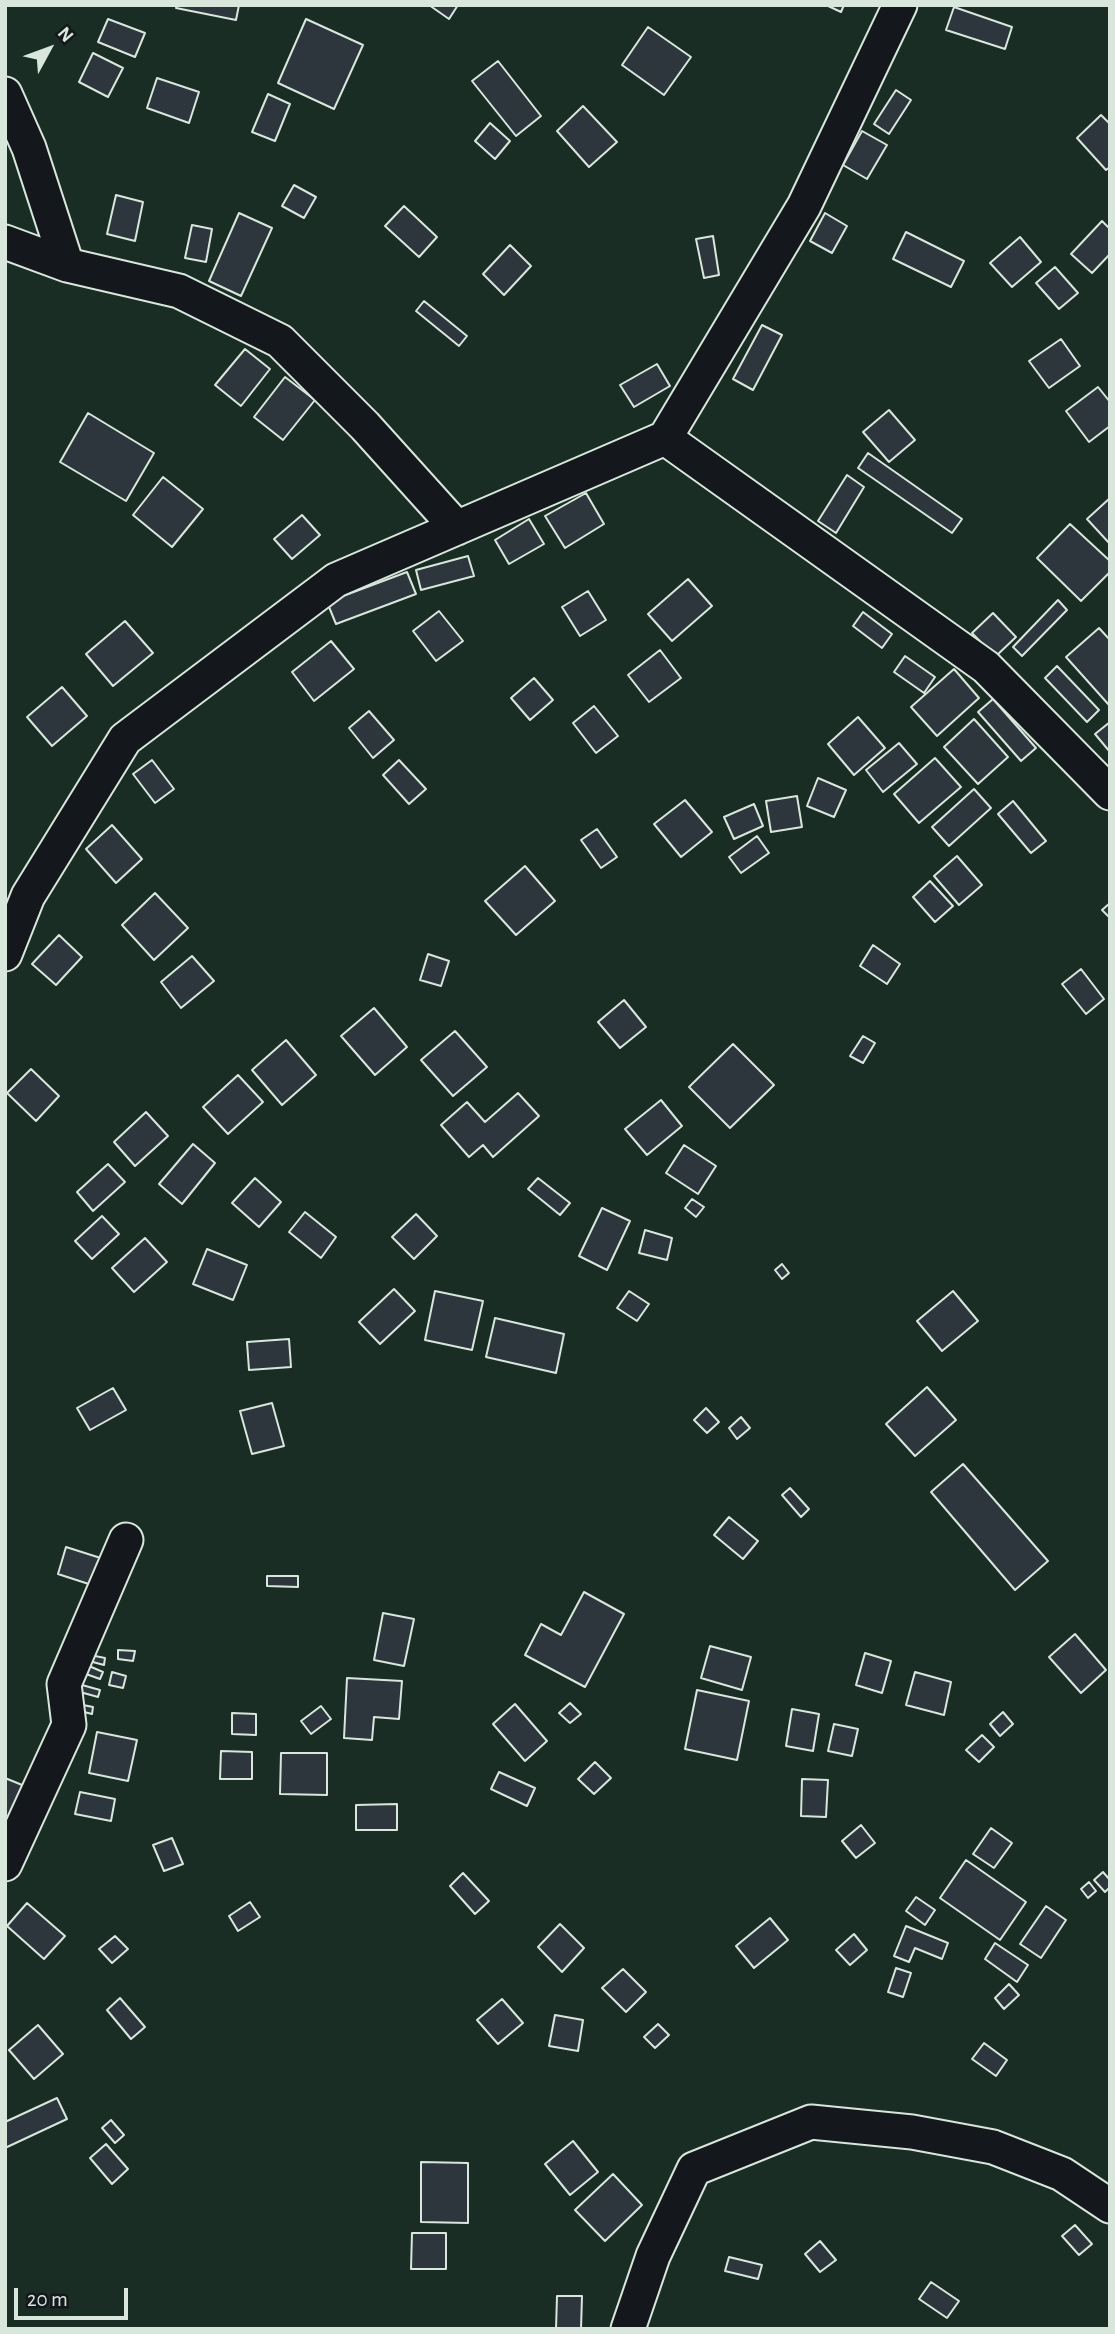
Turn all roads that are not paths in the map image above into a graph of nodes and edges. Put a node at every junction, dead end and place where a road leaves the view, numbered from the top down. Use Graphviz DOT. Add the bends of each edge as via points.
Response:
graph roads {
  1 [pos="900,5"];
  2 [pos="5,94"];
  3 [pos="5,242"];
  4 [pos="67,265"];
  5 [pos="666,438"];
  6 [pos="457,528"];
  7 [pos="1110,793"];
  8 [pos="5,954"];
  9 [pos="126,1540"];
  10 [pos="5,1864"];
  11 [pos="1110,2206"];
  12 [pos="628,2329"];
  1 -- 5 [label="street" via="804,206"];
  2 -- 4 [label="street" via="29,148"];
  3 -- 4 [label="street"];
  4 -- 6 [label="street" via="178,290 280,341 356,416"];
  5 -- 6 [label="street"];
  5 -- 7 [label="street" via="986,667"];
  6 -- 8 [label="street" via="336,580 125,739 29,895"];
  9 -- 10 [label="street" via="64,1684 69,1725"];
  11 -- 12 [label="street" via="1062,2174 993,2147 912,2132 811,2122 694,2169 653,2256"];
}
